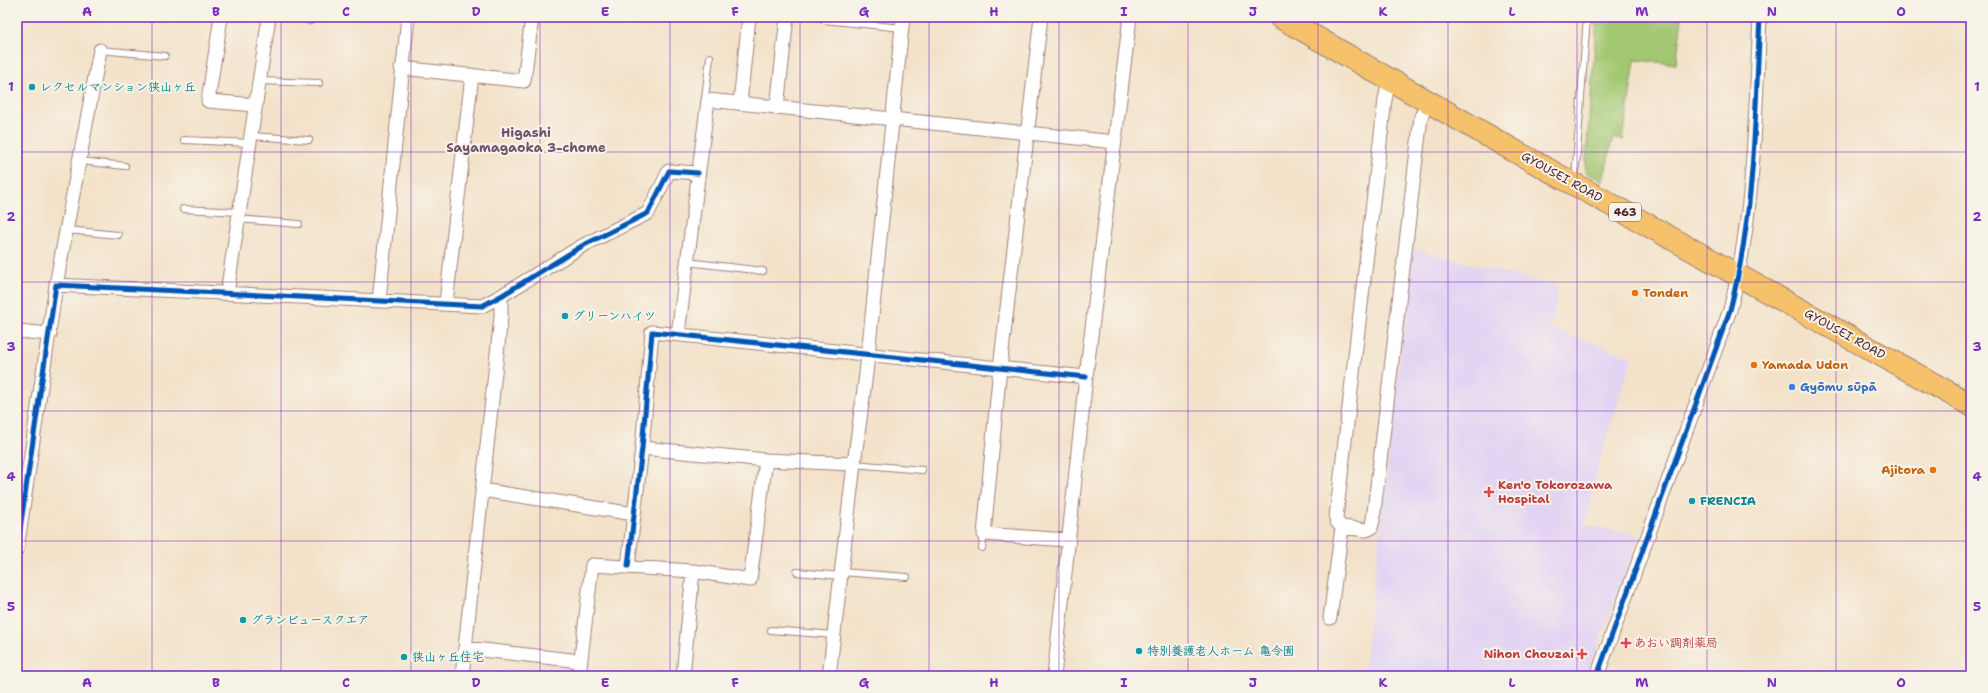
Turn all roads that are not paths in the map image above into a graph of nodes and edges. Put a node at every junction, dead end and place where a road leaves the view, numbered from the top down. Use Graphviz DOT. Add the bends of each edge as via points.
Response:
graph roads {
  1 [pos="221,17"];
  2 [pos="269,17"];
  3 [pos="408,17"];
  4 [pos="532,17"];
  5 [pos="749,17"];
  6 [pos="787,17"];
  7 [pos="1041,17"];
  8 [pos="1130,17"];
  9 [pos="1280,17"];
  10 [pos="1587,17"];
  11 [pos="1762,18"];
  12 [pos="824,20"];
  13 [pos="902,23"];
  14 [pos="100,50"];
  15 [pos="165,56"];
  16 [pos="710,57"];
  17 [pos="401,68"];
  18 [pos="472,76"];
  19 [pos="260,81"];
  20 [pos="1392,81"];
  21 [pos="319,83"];
  22 [pos="708,100"];
  23 [pos="1428,102"];
  24 [pos="740,103"];
  25 [pos="256,106"];
  26 [pos="777,108"];
  27 [pos="892,120"];
  28 [pos="1028,133"];
  29 [pos="184,140"];
  30 [pos="251,140"];
  31 [pos="310,140"];
  32 [pos="1115,142"];
  33 [pos="80,161"];
  34 [pos="125,166"];
  35 [pos="698,173"];
  36 [pos="1575,184"];
  37 [pos="184,209"];
  38 [pos="239,216"];
  39 [pos="299,224"];
  40 [pos="67,230"];
  41 [pos="118,235"];
  42 [pos="687,262"];
  43 [pos="763,271"];
  44 [pos="1739,275"];
  45 [pos="56,285"];
  46 [pos="227,293"];
  47 [pos="501,296"];
  48 [pos="379,301"];
  49 [pos="446,303"];
  50 [pos="17,331"];
  51 [pos="50,334"];
  52 [pos="678,334"];
  53 [pos="868,353"];
  54 [pos="1000,368"];
  55 [pos="1086,377"];
  56 [pos="1971,405"];
  57 [pos="642,448"];
  58 [pos="766,460"];
  59 [pos="854,464"];
  60 [pos="922,470"];
  61 [pos="482,490"];
  62 [pos="634,514"];
  63 [pos="1342,527"];
  64 [pos="984,534"];
  65 [pos="1067,540"];
  66 [pos="982,548"];
  67 [pos="17,549"];
  68 [pos="628,566"];
  69 [pos="693,571"];
  70 [pos="797,572"];
  71 [pos="841,574"];
  72 [pos="907,577"];
  73 [pos="1330,618"];
  74 [pos="771,630"];
  75 [pos="834,635"];
  76 [pos="465,648"];
  77 [pos="580,661"];
  78 [pos="462,676"];
  79 [pos="579,676"];
  80 [pos="683,676"];
  81 [pos="829,676"];
  82 [pos="1054,676"];
  83 [pos="1597,676"];
  1 -- 25 [label="street" via="208,100"];
  2 -- 19 [label="street"];
  3 -- 17 [label="street"];
  4 -- 18 [label="street" via="524,81"];
  5 -- 24 [label="street"];
  6 -- 26 [label="street"];
  7 -- 28 [label="street"];
  8 -- 32 [label="street"];
  9 -- 20 [label="highway, GYOUSEI ROAD / 463"];
  10 -- 36 [label="lane"];
  11 -- 44 [label="street" via="1755,143"];
  12 -- 13 [label="lane"];
  13 -- 27 [label="street"];
  14 -- 15 [label="lane"];
  14 -- 33 [label="street"];
  16 -- 22 [label="lane" via="705,98"];
  17 -- 18 [label="street"];
  17 -- 48 [label="street"];
  18 -- 49 [label="street"];
  19 -- 21 [label="lane"];
  19 -- 25 [label="street"];
  20 -- 23 [label="highway, GYOUSEI ROAD / 463"];
  20 -- 63 [label="street" via="1385,100 1336,518"];
  22 -- 24 [label="street"];
  22 -- 35 [label="street"];
  23 -- 36 [label="highway, GYOUSEI ROAD / 463"];
  23 -- 63 [label="street" via="1421,117 1373,520 1371,528 1366,530"];
  24 -- 26 [label="street"];
  25 -- 30 [label="street"];
  26 -- 27 [label="street"];
  27 -- 28 [label="street"];
  27 -- 53 [label="street"];
  28 -- 32 [label="street"];
  28 -- 54 [label="street"];
  29 -- 30 [label="lane"];
  30 -- 31 [label="lane"];
  30 -- 38 [label="street"];
  32 -- 55 [label="street"];
  33 -- 34 [label="lane"];
  33 -- 40 [label="street"];
  35 -- 42 [label="street"];
  35 -- 47 [label="street" via="669,171 648,213 582,246"];
  36 -- 44 [label="highway, GYOUSEI ROAD / 463"];
  37 -- 38 [label="lane"];
  38 -- 39 [label="lane"];
  38 -- 46 [label="street"];
  40 -- 41 [label="lane"];
  40 -- 45 [label="street"];
  42 -- 43 [label="lane"];
  42 -- 52 [label="street"];
  44 -- 56 [label="highway, GYOUSEI ROAD / 463"];
  44 -- 83 [label="street" via="1730,310"];
  45 -- 46 [label="street"];
  45 -- 51 [label="street"];
  46 -- 48 [label="street"];
  47 -- 49 [label="street" via="482,306"];
  47 -- 61 [label="street"];
  48 -- 49 [label="street"];
  50 -- 51 [label="street"];
  51 -- 67 [label="street"];
  52 -- 53 [label="street"];
  52 -- 57 [label="street" via="652,332"];
  53 -- 54 [label="street"];
  53 -- 59 [label="street"];
  54 -- 55 [label="street"];
  54 -- 64 [label="street"];
  55 -- 65 [label="street"];
  57 -- 58 [label="street"];
  57 -- 62 [label="street"];
  58 -- 59 [label="street"];
  58 -- 69 [label="street" via="750,580"];
  59 -- 60 [label="lane"];
  59 -- 71 [label="street"];
  61 -- 62 [label="street"];
  61 -- 76 [label="street"];
  62 -- 68 [label="street"];
  63 -- 73 [label="street"];
  64 -- 65 [label="street"];
  64 -- 66 [label="lane"];
  65 -- 82 [label="street"];
  68 -- 69 [label="street"];
  68 -- 77 [label="street" via="592,565"];
  69 -- 80 [label="street"];
  70 -- 71 [label="lane"];
  71 -- 72 [label="lane"];
  71 -- 75 [label="street"];
  74 -- 75 [label="lane"];
  75 -- 81 [label="street"];
  76 -- 77 [label="street"];
  76 -- 78 [label="street"];
  77 -- 79 [label="street"];
}
